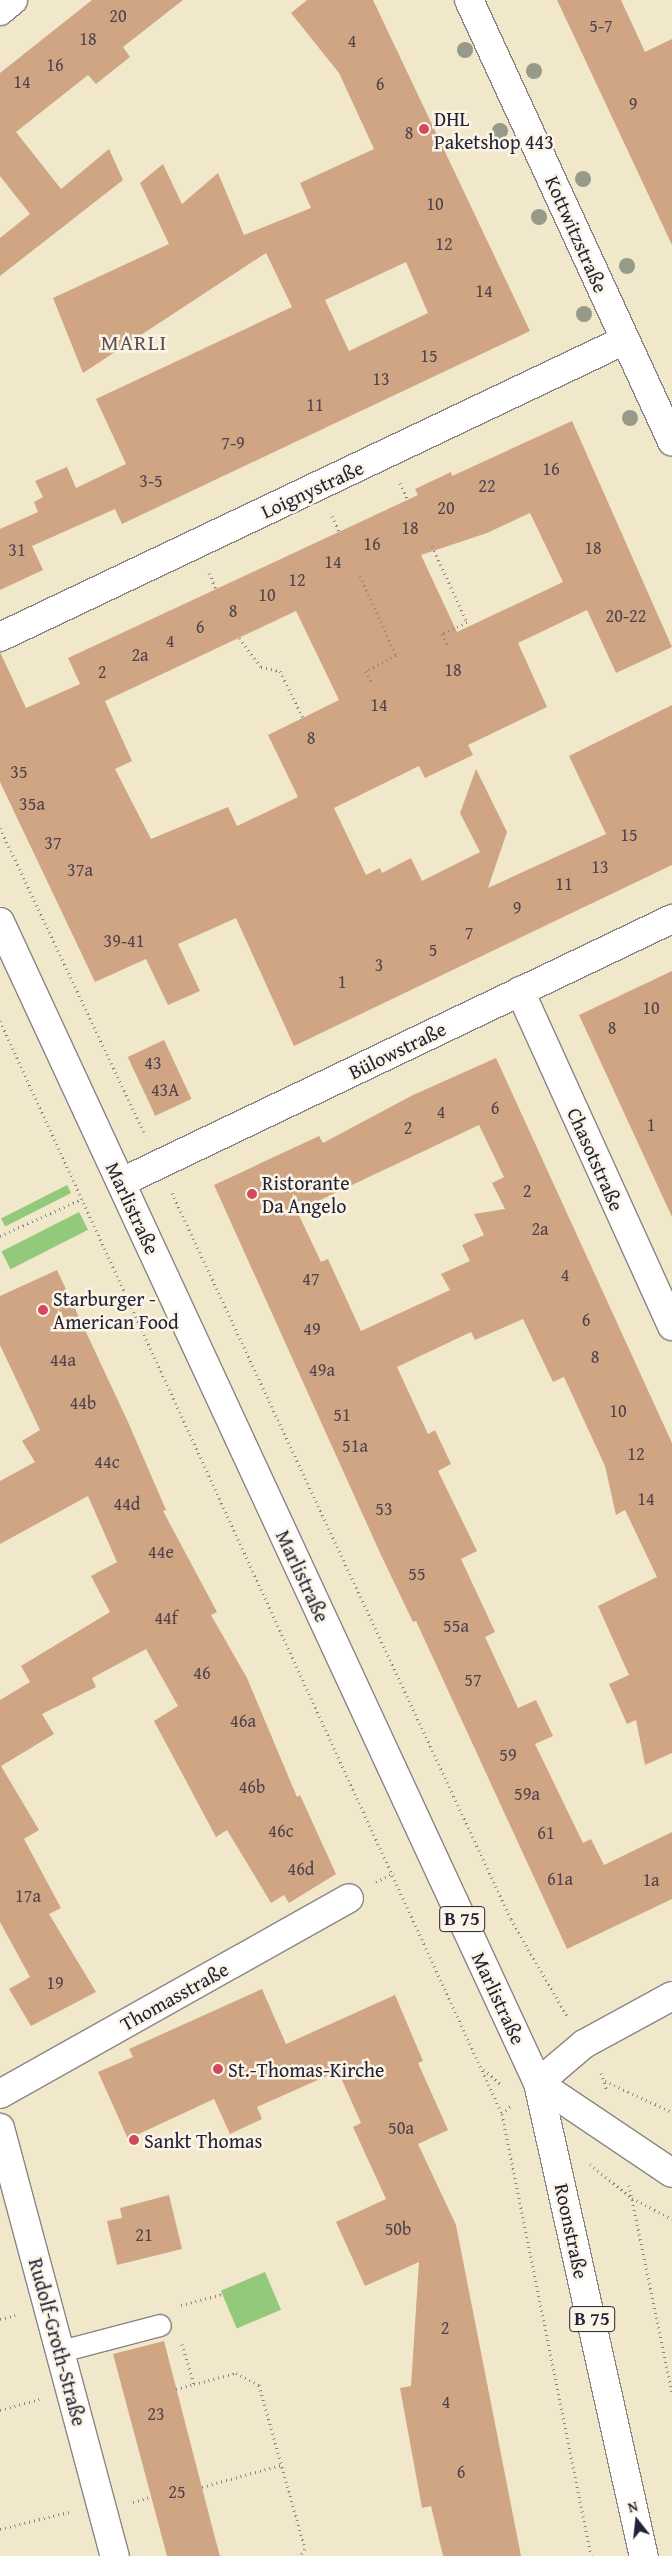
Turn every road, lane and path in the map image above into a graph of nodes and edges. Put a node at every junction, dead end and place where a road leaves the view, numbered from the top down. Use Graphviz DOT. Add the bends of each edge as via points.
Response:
graph roads {
  1 [pos="13,0"];
  2 [pos="469,0"];
  3 [pos="0,11"];
  4 [pos="625,340"];
  5 [pos="672,442"];
  6 [pos="432,546"];
  7 [pos="360,576"];
  8 [pos="0,637"];
  9 [pos="239,638"];
  10 [pos="448,647"];
  11 [pos="372,684"];
  12 [pos="303,718"];
  13 [pos="0,828"];
  14 [pos="672,918"];
  15 [pos="0,922"];
  16 [pos="520,991"];
  17 [pos="0,1021"];
  18 [pos="158,1164"];
  19 [pos="122,1182"];
  20 [pos="82,1199"];
  21 [pos="0,1236"];
  22 [pos="672,1326"];
  23 [pos="349,1898"];
  24 [pos="554,1993"];
  25 [pos="672,1996"];
  26 [pos="605,2081"];
  27 [pos="538,2083"];
  28 [pos="0,2094"];
  29 [pos="672,2112"];
  30 [pos="0,2128"];
  31 [pos="672,2173"];
  32 [pos="672,2219"];
  33 [pos="160,2325"];
  34 [pos="180,2336"];
  35 [pos="61,2351"];
  36 [pos="194,2384"];
  37 [pos="176,2389"];
  38 [pos="672,2392"];
  39 [pos="51,2396"];
  40 [pos="0,2410"];
  41 [pos="281,2465"];
  42 [pos="202,2487"];
  43 [pos="101,2504"];
  44 [pos="0,2529"];
  45 [pos="115,2556"];
  46 [pos="300,2556"];
  47 [pos="591,2556"];
  48 [pos="644,2556"];
  1 -- 3 [label="street"];
  2 -- 4 [label="street, Kottwitzstraße"];
  4 -- 5 [label="street, Kottwitzstraße"];
  4 -- 8 [label="street, Loignystraße"];
  6 -- 10 [label="path" via="467,622 442,634"];
  7 -- 11 [label="path" via="396,655 366,671"];
  9 -- 12 [label="path" via="261,667 280,671"];
  13 -- 18 [label="path"];
  14 -- 16 [label="street, Bülowstraße"];
  15 -- 19 [label="street, Marlistraße / B 75"];
  16 -- 18 [label="street, Bülowstraße"];
  16 -- 22 [label="street, Chasotstraße"];
  17 -- 20 [label="path"];
  18 -- 19 [label="street, Bülowstraße"];
  18 -- 24 [label="path" via="512,1919"];
  19 -- 27 [label="street, Marlistraße / B 75"];
  20 -- 21 [label="path"];
  20 -- 47 [label="path" via="502,2114"];
  23 -- 28 [label="street, Thomasstraße"];
  25 -- 27 [label="street" via="584,2044"];
  26 -- 29 [label="path"];
  27 -- 31 [label="street"];
  27 -- 48 [label="street, Roonstraße / B 75"];
  30 -- 35 [label="street, Rudolf-Groth-Straße"];
  32 -- 38 [label="path" via="632,2198"];
  33 -- 35 [label="lane"];
  34 -- 36 [label="path"];
  35 -- 43 [label="street, Rudolf-Groth-Straße"];
  36 -- 37 [label="path"];
  36 -- 41 [label="path" via="236,2373 259,2385"];
  39 -- 40 [label="path"];
  41 -- 42 [label="path"];
  41 -- 46 [label="path" via="305,2549"];
  43 -- 44 [label="path"];
  43 -- 45 [label="street, Rudolf-Groth-Straße"];
}
